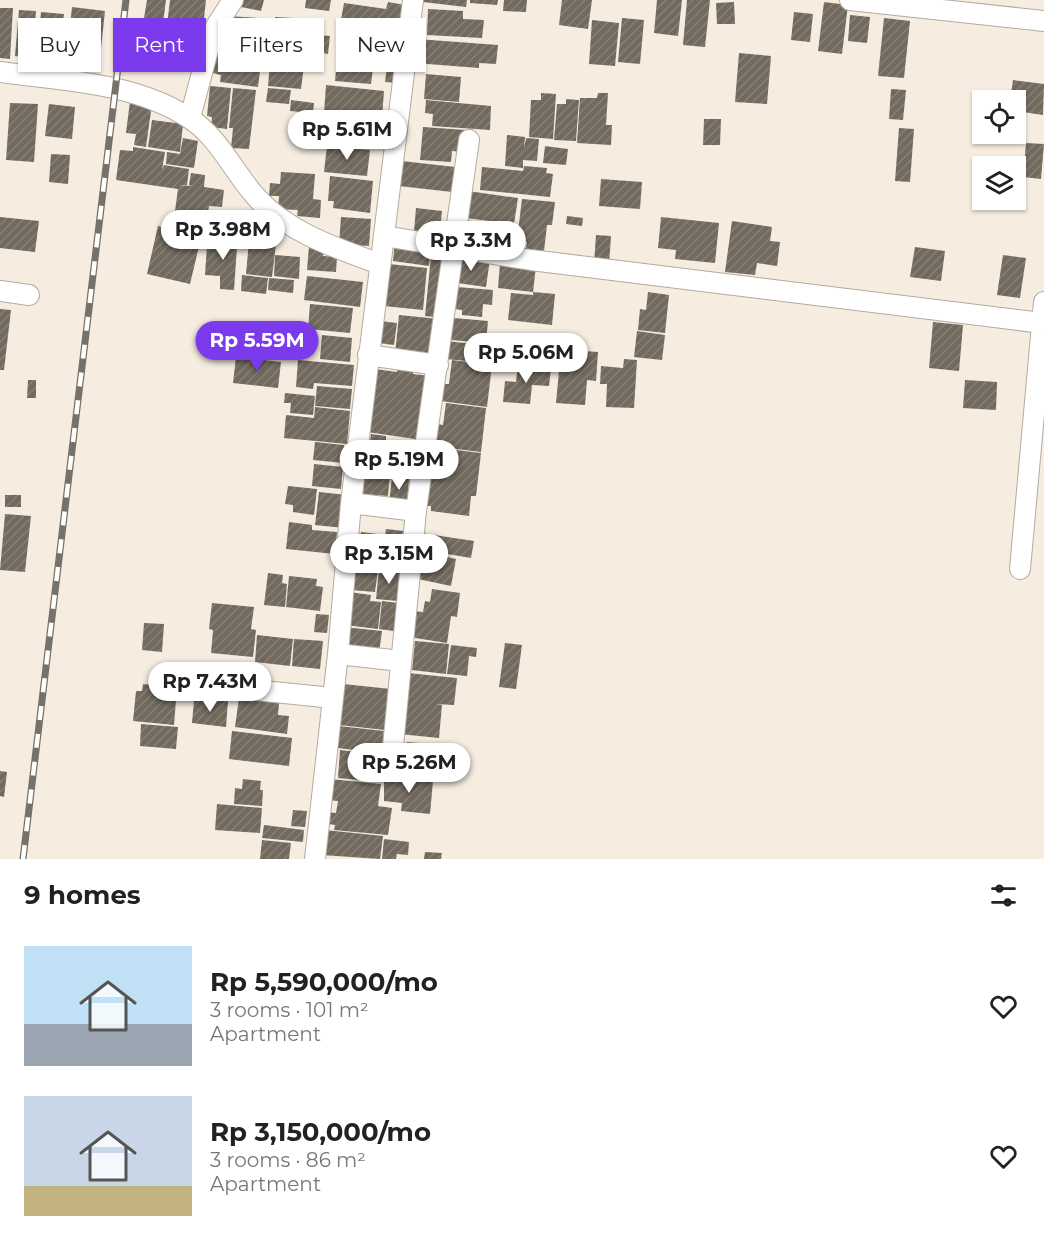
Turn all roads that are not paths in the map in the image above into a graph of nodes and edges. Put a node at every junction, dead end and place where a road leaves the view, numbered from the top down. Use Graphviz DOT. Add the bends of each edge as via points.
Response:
graph roads {
  1 [pos="233,0"];
  2 [pos="413,0"];
  3 [pos="850,0"];
  4 [pos="1044,21"];
  5 [pos="0,72"];
  6 [pos="190,118"];
  7 [pos="468,140"];
  8 [pos="384,236"];
  9 [pos="452,248"];
  10 [pos="380,264"];
  11 [pos="0,291"];
  12 [pos="29,295"];
  13 [pos="1044,302"];
  14 [pos="1042,323"];
  15 [pos="368,355"];
  16 [pos="438,365"];
  17 [pos="351,503"];
  18 [pos="416,511"];
  19 [pos="1020,569"];
  20 [pos="338,654"];
  21 [pos="401,661"];
  22 [pos="194,684"];
  23 [pos="333,698"];
  24 [pos="391,767"];
  25 [pos="315,859"];
  1 -- 6 [label="street" via="211,39"];
  2 -- 8 [label="street"];
  3 -- 4 [label="street"];
  5 -- 6 [label="street" via="116,88 145,96"];
  6 -- 10 [label="street" via="270,211 309,236"];
  7 -- 9 [label="street"];
  8 -- 9 [label="street"];
  8 -- 10 [label="street"];
  9 -- 14 [label="street"];
  9 -- 16 [label="street"];
  10 -- 15 [label="street"];
  11 -- 12 [label="street"];
  13 -- 14 [label="street"];
  14 -- 19 [label="street"];
  15 -- 16 [label="street"];
  15 -- 17 [label="street"];
  16 -- 18 [label="street"];
  17 -- 18 [label="street"];
  17 -- 20 [label="street"];
  18 -- 21 [label="street"];
  20 -- 21 [label="street"];
  20 -- 23 [label="street"];
  21 -- 24 [label="street"];
  22 -- 23 [label="street"];
  23 -- 25 [label="street"];
}
